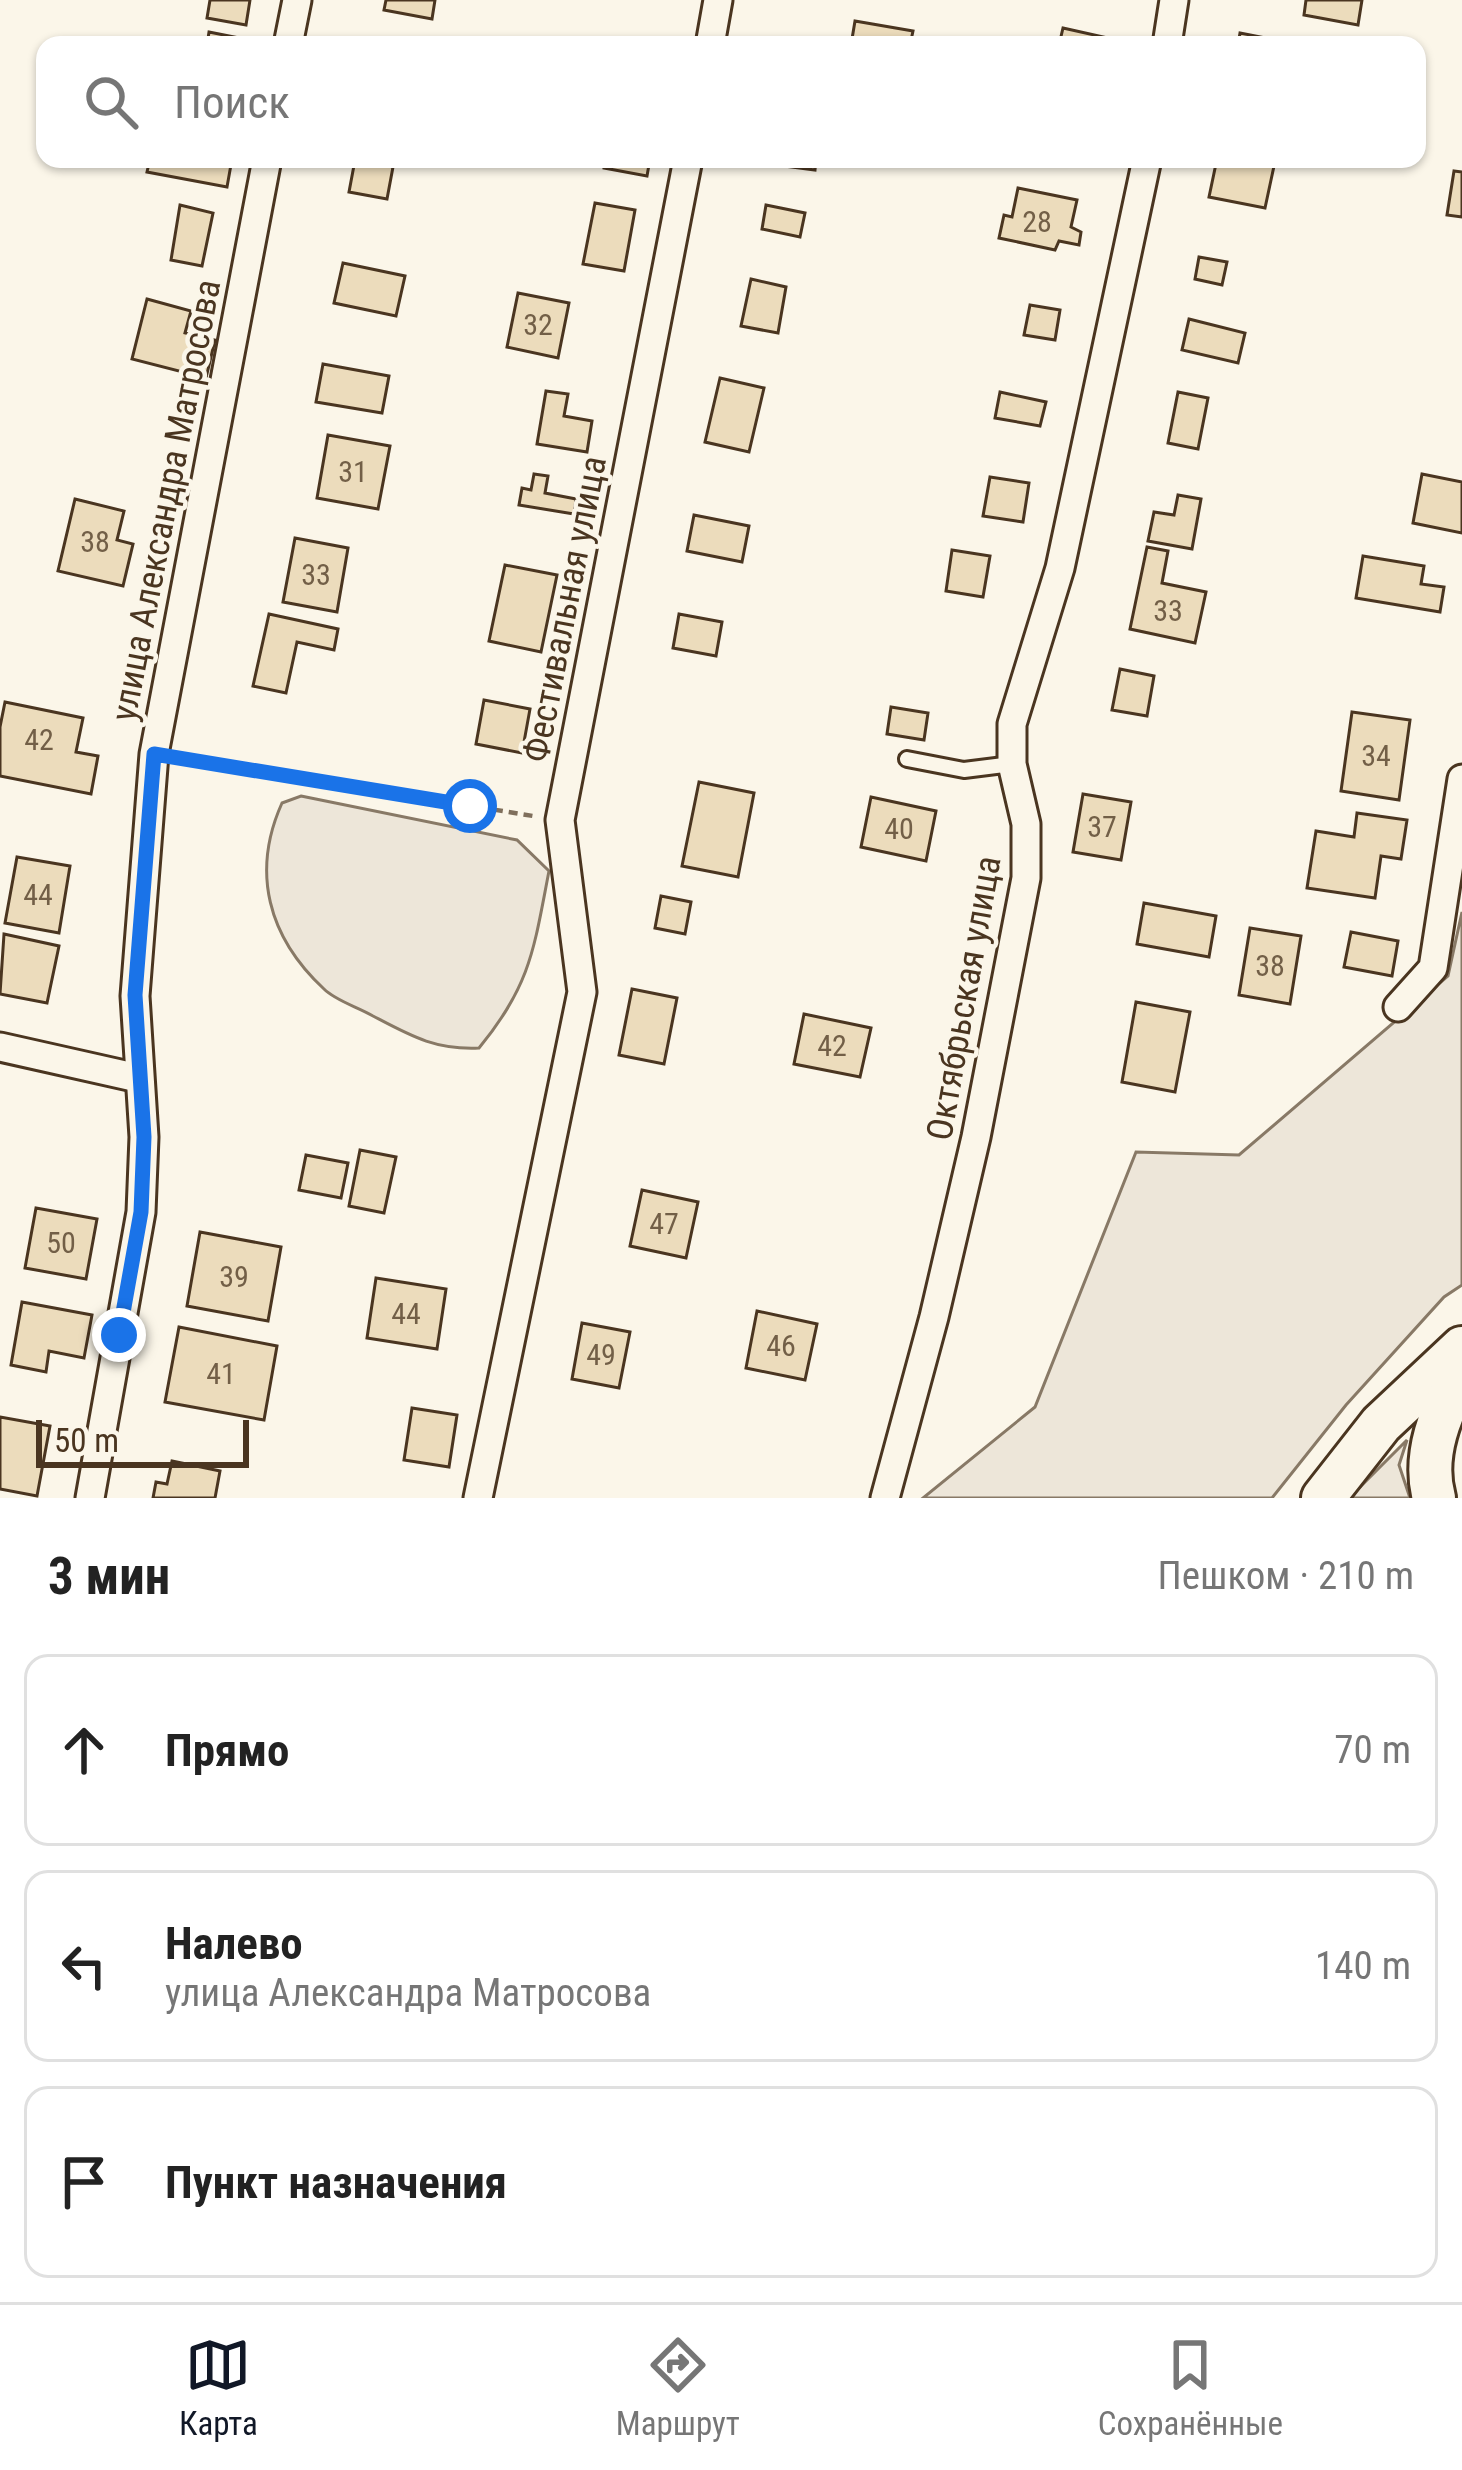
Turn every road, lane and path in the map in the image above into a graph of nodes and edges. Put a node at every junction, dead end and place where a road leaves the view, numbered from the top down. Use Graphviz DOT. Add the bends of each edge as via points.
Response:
graph roads {
  1 [pos="297,0"];
  2 [pos="718,0"];
  3 [pos="1174,0"];
  4 [pos="290,36"];
  5 [pos="712,36"];
  6 [pos="1168,36"];
  7 [pos="265,168"];
  8 [pos="686,168"];
  9 [pos="1145,168"];
  10 [pos="154,754"];
  11 [pos="907,759"];
  12 [pos="1012,764"];
  13 [pos="1462,778"];
  14 [pos="560,820"];
  15 [pos="1398,1006"];
  16 [pos="0,1047"];
  17 [pos="138,1078"];
  18 [pos="1462,1348"];
  19 [pos="1462,1373"];
  20 [pos="90,1498"];
  21 [pos="478,1498"];
  22 [pos="885,1498"];
  23 [pos="1323,1498"];
  24 [pos="1434,1498"];
  1 -- 4 [label="street"];
  2 -- 5 [label="street"];
  3 -- 6 [label="street"];
  7 -- 10 [label="street, улица Александра Матросова"];
  8 -- 14 [label="street, Фестивальная улица"];
  9 -- 12 [label="street, Октябрьская улица" via="1060,568 1012,724"];
  10 -- 14 [label="path"];
  10 -- 17 [label="street, улица Александра Матросова" via="135,995"];
  11 -- 12 [label="lane" via="964,770"];
  12 -- 22 [label="street, Октябрьская улица" via="1026,878 976,1137"];
  13 -- 15 [label="street" via="1433,968"];
  14 -- 21 [label="street, Фестивальная улица" via="582,992"];
  16 -- 17 [label="street"];
  17 -- 20 [label="street, улица Александра Матросова" via="141,1212"];
  18 -- 23 [label="main road" via="1381,1424"];
  19 -- 24 [label="main road" via="1442,1407 1431,1457"];
}
